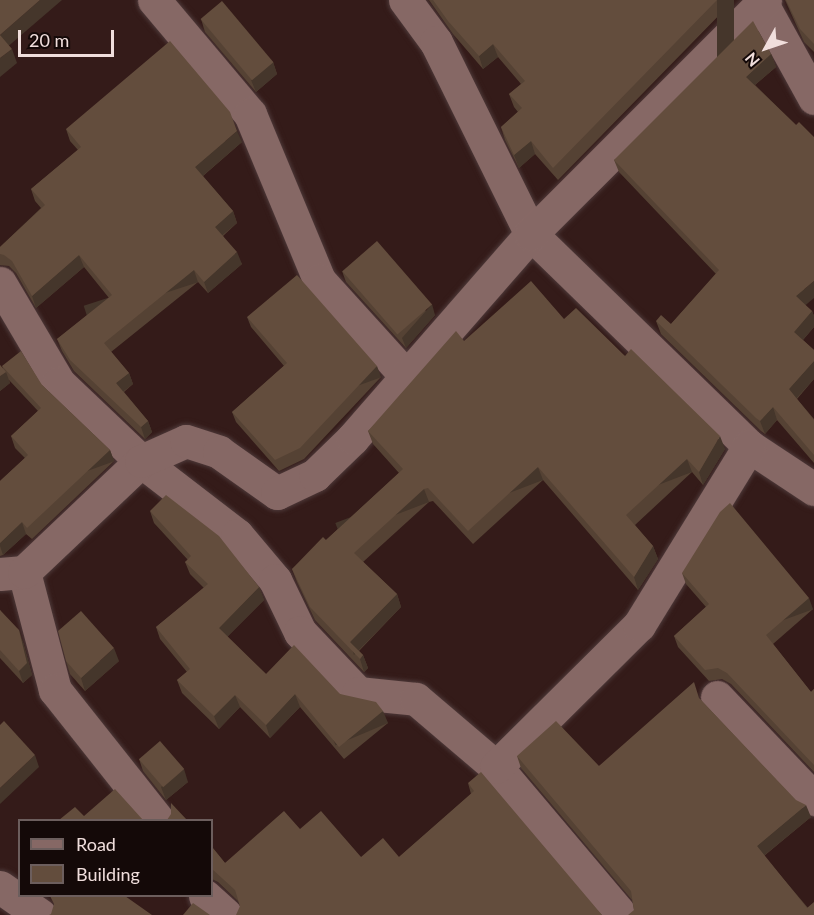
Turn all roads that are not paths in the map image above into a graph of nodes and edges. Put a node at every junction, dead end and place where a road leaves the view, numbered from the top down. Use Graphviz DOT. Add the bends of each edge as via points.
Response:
graph roads {
  1 [pos="154,0"];
  2 [pos="405,0"];
  3 [pos="763,1"];
  4 [pos="814,98"];
  5 [pos="531,234"];
  6 [pos="0,283"];
  7 [pos="406,376"];
  8 [pos="749,446"];
  9 [pos="141,461"];
  10 [pos="814,489"];
  11 [pos="12,573"];
  12 [pos="717,697"];
  13 [pos="496,767"];
  14 [pos="814,799"];
  15 [pos="157,819"];
  16 [pos="0,886"];
  17 [pos="206,897"];
  18 [pos="40,915"];
  19 [pos="226,915"];
  20 [pos="621,915"];
  1 -- 7 [label="street" via="250,114 319,280"];
  2 -- 5 [label="street" via="436,42"];
  3 -- 4 [label="street"];
  3 -- 5 [label="street"];
  5 -- 7 [label="street"];
  5 -- 8 [label="street"];
  6 -- 9 [label="street" via="59,382"];
  7 -- 9 [label="street" via="315,475 277,494 219,452 186,441"];
  8 -- 10 [label="street"];
  8 -- 13 [label="street" via="639,625"];
  9 -- 11 [label="street"];
  9 -- 13 [label="street" via="237,535 275,580 300,633 358,693 416,699"];
  11 -- 15 [label="street" via="55,690"];
  12 -- 14 [label="street"];
  13 -- 20 [label="street"];
  16 -- 18 [label="street"];
  17 -- 19 [label="street"];
}
